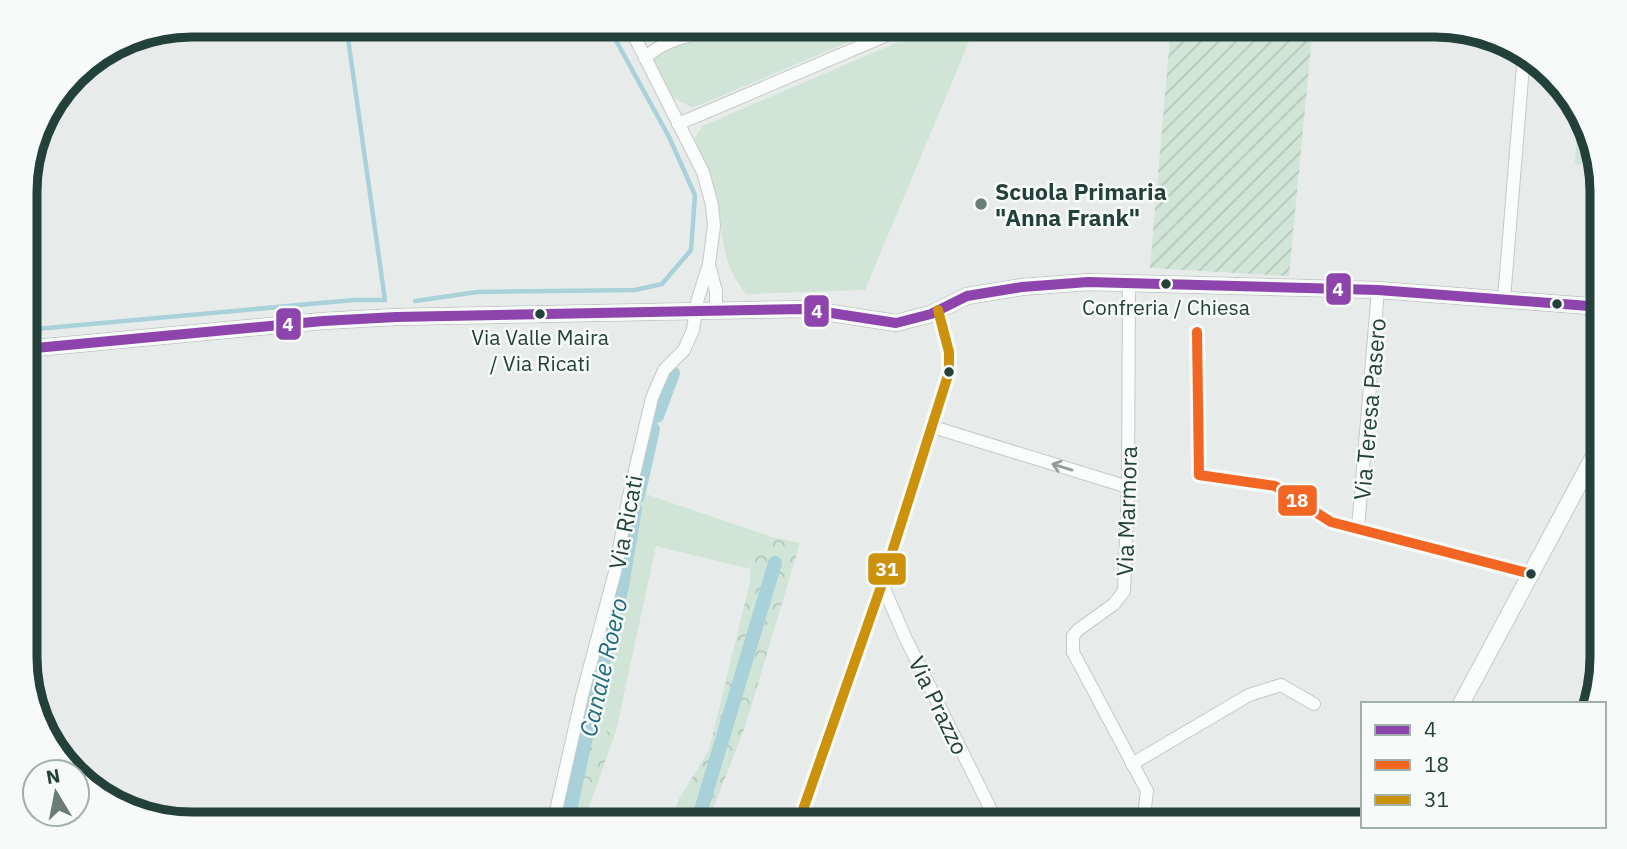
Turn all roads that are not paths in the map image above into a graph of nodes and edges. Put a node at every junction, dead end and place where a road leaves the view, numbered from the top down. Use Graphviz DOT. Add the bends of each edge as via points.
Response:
graph roads {
  1 [pos="634,37"];
  2 [pos="678,37"];
  3 [pos="883,37"];
  4 [pos="645,58"];
  5 [pos="1523,65"];
  6 [pos="678,124"];
  7 [pos="709,264"];
  8 [pos="1129,282"];
  9 [pos="1378,290"];
  10 [pos="1504,299"];
  11 [pos="1590,306"];
  12 [pos="716,310"];
  13 [pos="939,310"];
  14 [pos="695,311"];
  15 [pos="1197,332"];
  16 [pos="37,348"];
  17 [pos="933,427"];
  18 [pos="1590,463"];
  19 [pos="1128,487"];
  20 [pos="1358,528"];
  21 [pos="1531,574"];
  22 [pos="882,584"];
  23 [pos="1462,702"];
  24 [pos="1314,704"];
  25 [pos="1132,764"];
  26 [pos="556,812"];
  27 [pos="802,812"];
  28 [pos="992,812"];
  29 [pos="1144,812"];
  1 -- 4 [label="street"];
  2 -- 4 [label="street"];
  3 -- 6 [label="street"];
  4 -- 6 [label="street"];
  5 -- 10 [label="street"];
  6 -- 7 [label="street" via="702,172 712,205"];
  7 -- 12 [label="street"];
  7 -- 14 [label="street, Via Ricati"];
  8 -- 9 [label="street"];
  8 -- 13 [label="street" via="988,292"];
  8 -- 19 [label="street, Via Marmora"];
  9 -- 10 [label="street"];
  9 -- 20 [label="street, Via Teresa Pasero"];
  10 -- 11 [label="street"];
  12 -- 13 [label="street" via="805,309 896,323"];
  12 -- 14 [label="street"];
  13 -- 17 [label="street" via="950,352 949,372"];
  14 -- 16 [label="street" via="350,319"];
  14 -- 26 [label="street, Via Ricati" via="684,350 664,370 652,398"];
  15 -- 20 [label="street" via="1199,475 1275,486 1331,522"];
  19 -- 17 [label="street, one-way"];
  17 -- 22 [label="street"];
  18 -- 21 [label="street"];
  19 -- 25 [label="street, Via Marmora" via="1124,591 1078,630 1073,636 1073,652"];
  20 -- 21 [label="street"];
  21 -- 23 [label="street"];
  22 -- 27 [label="street"];
  22 -- 28 [label="street, Via Prazzo"];
  24 -- 25 [label="street" via="1280,685 1249,695"];
  25 -- 29 [label="street, Via Marmora" via="1147,791"];
}
